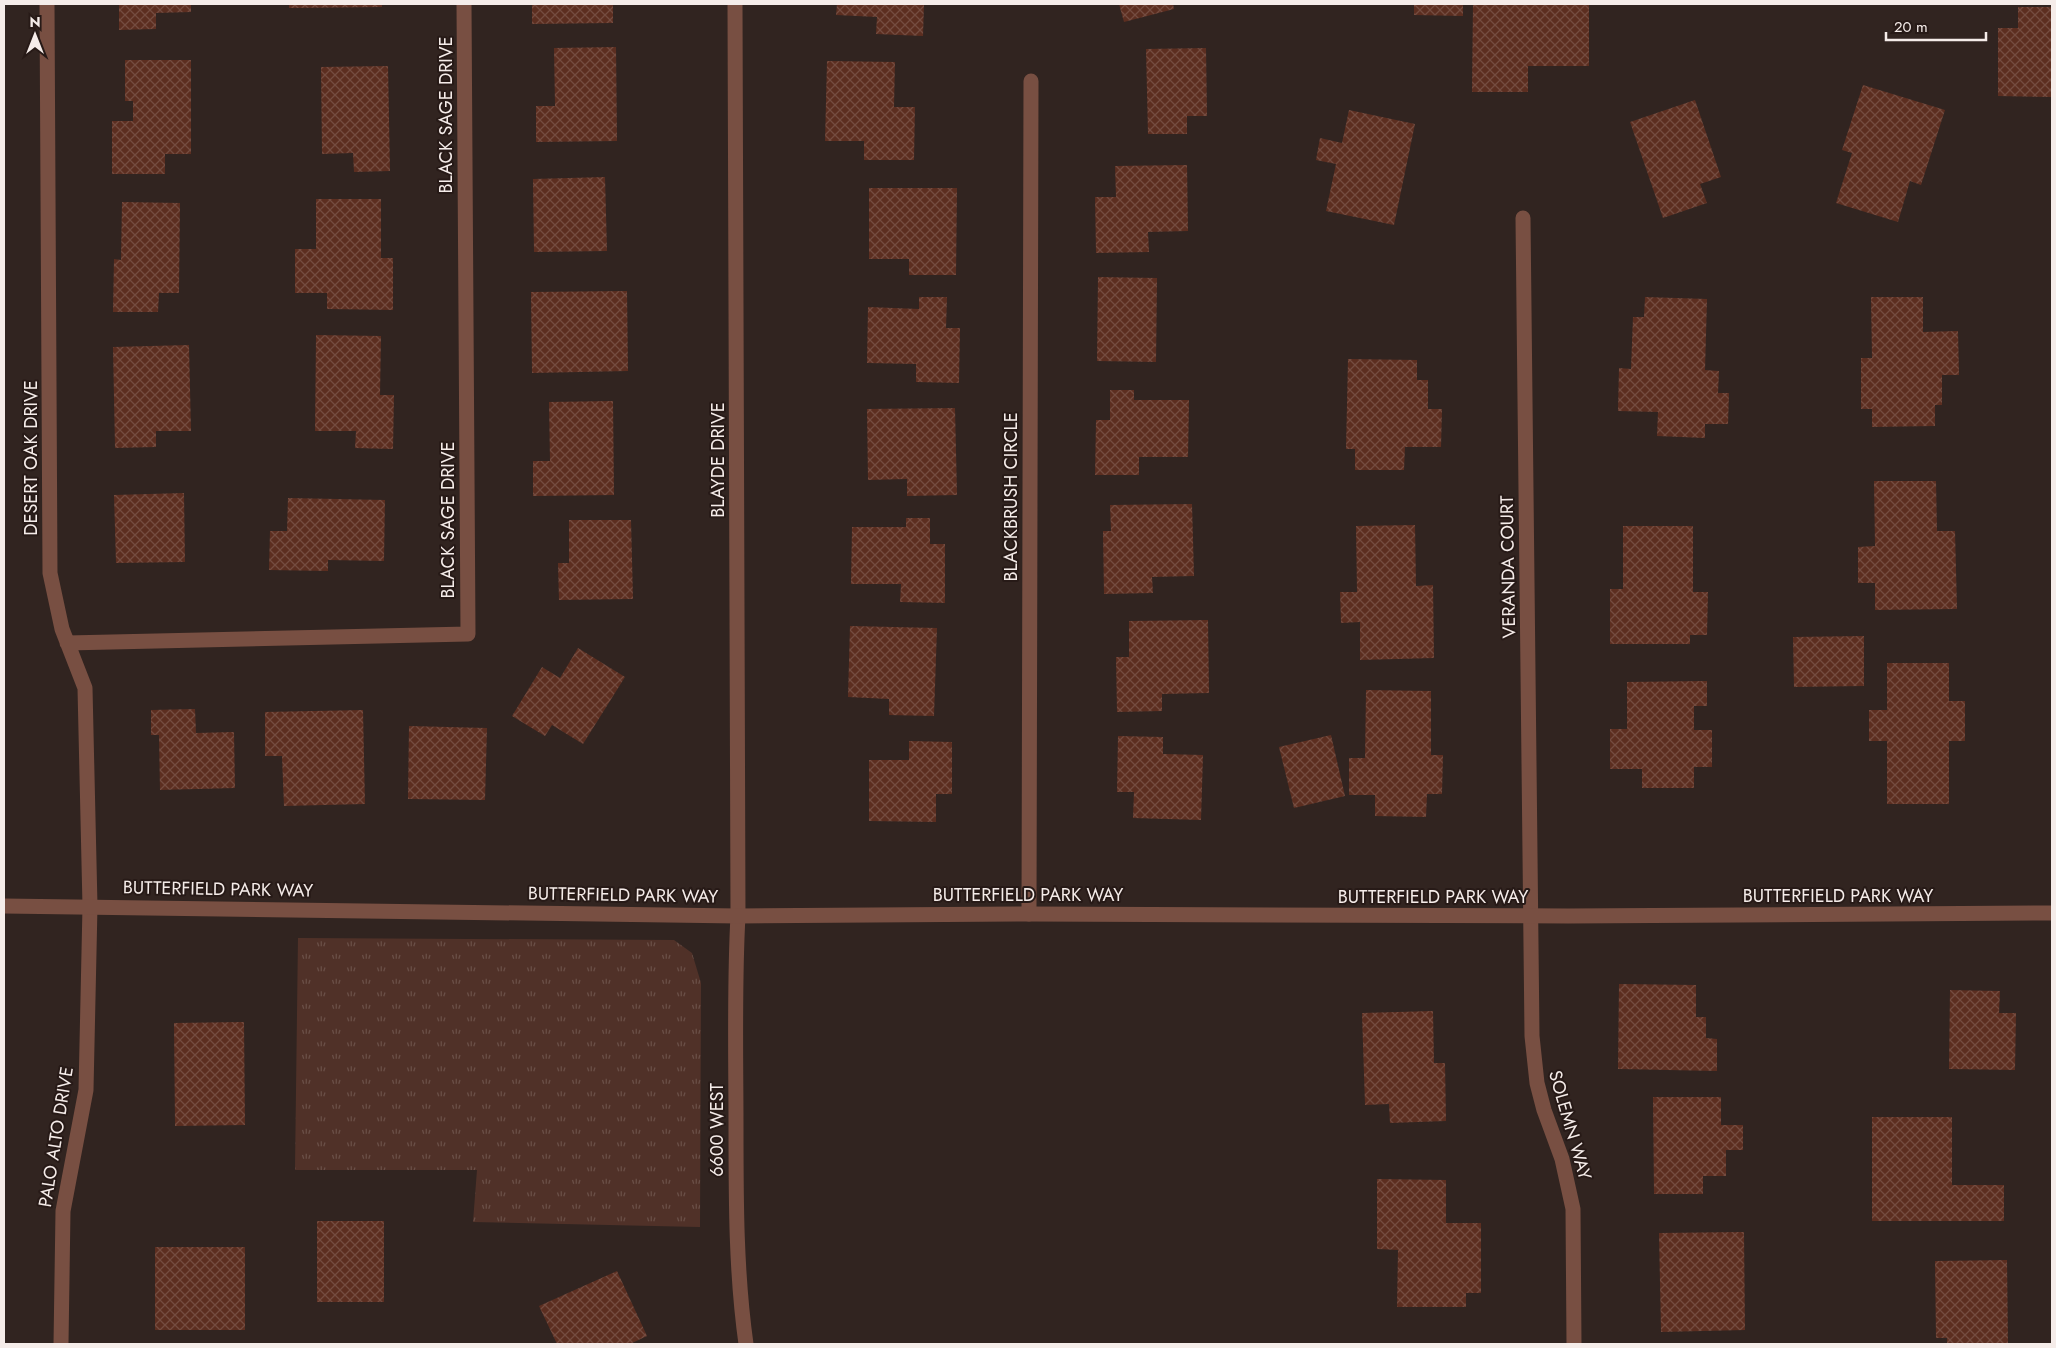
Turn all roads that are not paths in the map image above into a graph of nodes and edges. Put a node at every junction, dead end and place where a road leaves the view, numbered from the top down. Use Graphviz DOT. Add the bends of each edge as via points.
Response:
graph roads {
  1 [pos="47,4"];
  2 [pos="464,4"];
  3 [pos="735,4"];
  4 [pos="1031,81"];
  5 [pos="1523,218"];
  6 [pos="67,643"];
  7 [pos="4,906"];
  8 [pos="90,906"];
  9 [pos="2052,913"];
  10 [pos="1029,914"];
  11 [pos="738,916"];
  12 [pos="1530,916"];
  13 [pos="61,1344"];
  14 [pos="746,1344"];
  15 [pos="1574,1344"];
  1 -- 6 [label="street, DESERT OAK DRIVE" via="50,573"];
  2 -- 6 [label="street, BLACK SAGE DRIVE" via="468,634"];
  3 -- 11 [label="street, BLAYDE DRIVE"];
  4 -- 10 [label="street, BLACKBRUSH CIRCLE"];
  5 -- 12 [label="street, VERANDA COURT"];
  6 -- 8 [label="street, DESERT OAK DRIVE" via="85,688"];
  7 -- 8 [label="street, BUTTERFIELD PARK WAY"];
  8 -- 11 [label="street, BUTTERFIELD PARK WAY"];
  8 -- 13 [label="street, PALO ALTO DRIVE" via="86,1090 63,1210"];
  9 -- 12 [label="street, BUTTERFIELD PARK WAY"];
  10 -- 11 [label="street, BUTTERFIELD PARK WAY"];
  10 -- 12 [label="street, BUTTERFIELD PARK WAY"];
  11 -- 14 [label="street, 6600 WEST" via="735,973 736,1224"];
  12 -- 15 [label="street, SOLEMN WAY" via="1533,1060 1573,1209"];
}
